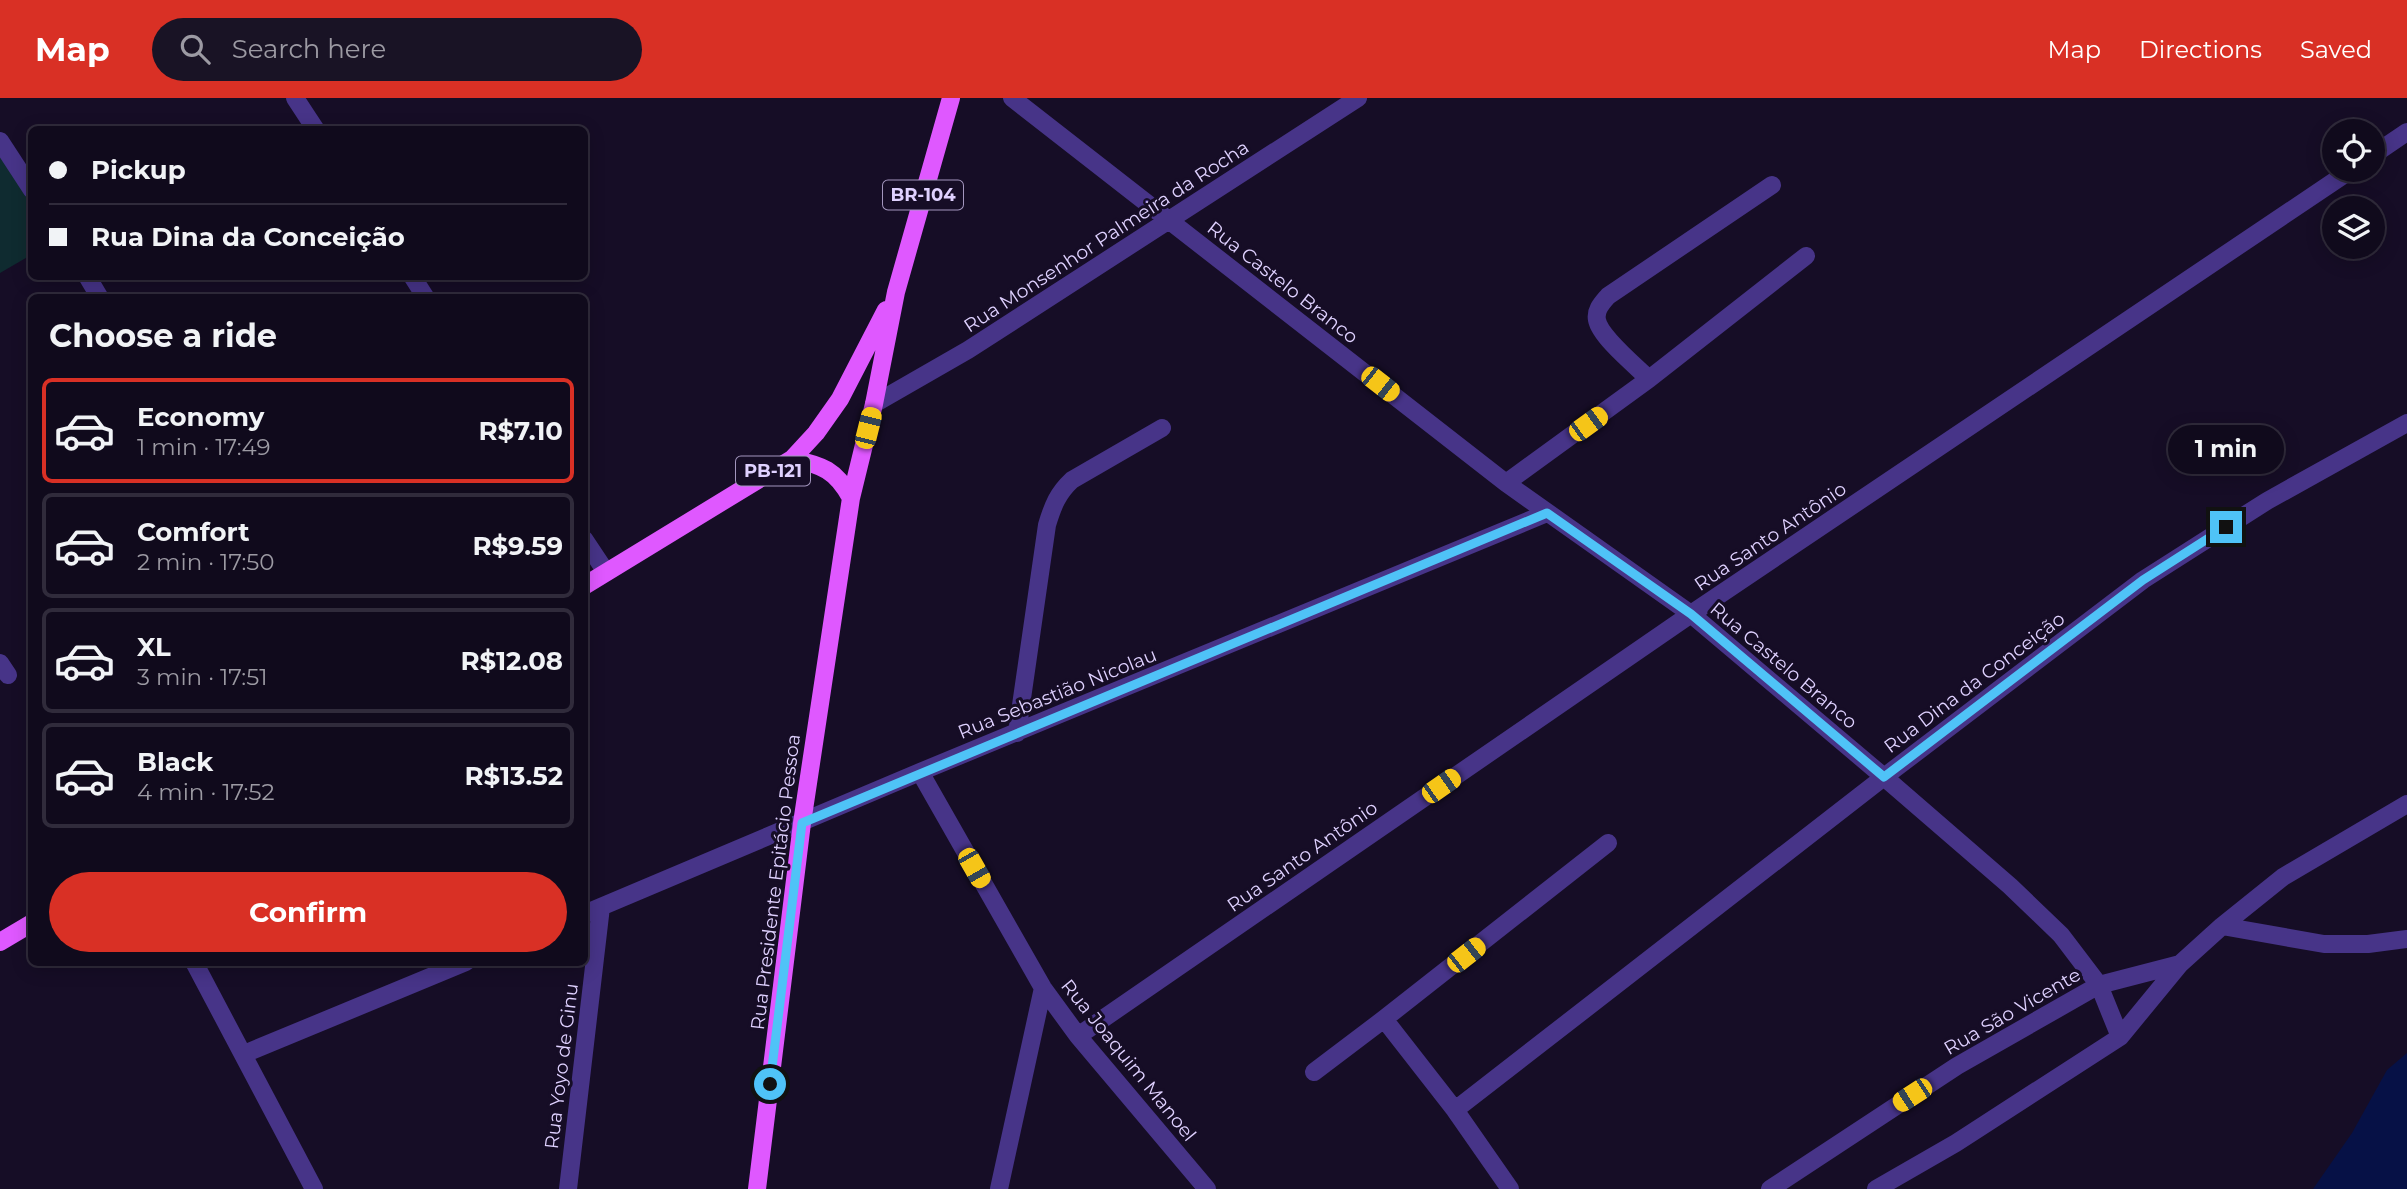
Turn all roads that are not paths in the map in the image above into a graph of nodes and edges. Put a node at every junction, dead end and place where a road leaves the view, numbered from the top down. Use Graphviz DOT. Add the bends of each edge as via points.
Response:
graph roads {
  1 [pos="295,98"];
  2 [pos="951,98"];
  3 [pos="1012,98"];
  4 [pos="1358,98"];
  5 [pos="313,126"];
  6 [pos="2407,132"];
  7 [pos="0,141"];
  8 [pos="2385,147"];
  9 [pos="2333,182"];
  10 [pos="28,184"];
  11 [pos="1772,186"];
  12 [pos="1170,220"];
  13 [pos="1806,256"];
  14 [pos="895,292"];
  15 [pos="1649,379"];
  16 [pos="874,404"];
  17 [pos="2407,423"];
  18 [pos="1162,428"];
  19 [pos="792,458"];
  20 [pos="1506,483"];
  21 [pos="851,498"];
  22 [pos="1547,513"];
  23 [pos="588,545"];
  24 [pos="606,572"];
  25 [pos="588,583"];
  26 [pos="1691,614"];
  27 [pos="1017,733"];
  28 [pos="920,772"];
  29 [pos="1884,777"];
  30 [pos="2407,804"];
  31 [pos="802,823"];
  32 [pos="1608,843"];
  33 [pos="593,910"];
  34 [pos="28,925"];
  35 [pos="2222,926"];
  36 [pos="2407,939"];
  37 [pos="0,942"];
  38 [pos="2180,964"];
  39 [pos="196,966"];
  40 [pos="456,966"];
  41 [pos="588,966"];
  42 [pos="588,966"];
  43 [pos="2099,985"];
  44 [pos="1043,988"];
  45 [pos="1384,1019"];
  46 [pos="1078,1036"];
  47 [pos="2120,1037"];
  48 [pos="244,1054"];
  49 [pos="1314,1072"];
  50 [pos="1455,1110"];
  51 [pos="314,1189"];
  52 [pos="568,1189"];
  53 [pos="757,1189"];
  54 [pos="999,1189"];
  55 [pos="1207,1189"];
  56 [pos="1510,1189"];
  57 [pos="1769,1189"];
  58 [pos="1876,1189"];
  1 -- 5 [label="street"];
  2 -- 14 [label="main road, BR-104"];
  3 -- 12 [label="street, Rua Castelo Branco"];
  4 -- 12 [label="street, Rua Monsenhor Palmeira da Rocha"];
  6 -- 8 [label="street"];
  7 -- 10 [label="street"];
  9 -- 26 [label="street, Rua Santo Antônio"];
  11 -- 15 [label="street" via="1608,296 1598,308 1601,330"];
  12 -- 16 [label="street, Rua Monsenhor Palmeira da Rocha" via="968,350"];
  12 -- 20 [label="street, Rua Castelo Branco"];
  13 -- 15 [label="street"];
  14 -- 16 [label="main road, Rua Presidente Epitácio Pessoa"];
  14 -- 19 [label="main road, PB-121" via="840,399"];
  15 -- 20 [label="street"];
  16 -- 21 [label="main road, Rua Presidente Epitácio Pessoa"];
  17 -- 29 [label="street, Rua Dina da Conceição" via="2267,501 2143,580"];
  18 -- 27 [label="street" via="1072,480 1053,504"];
  19 -- 21 [label="main road" via="829,470 843,482"];
  19 -- 24 [label="main road, PB-121"];
  20 -- 22 [label="street, Rua Castelo Branco"];
  21 -- 31 [label="main road, Rua Presidente Epitácio Pessoa"];
  22 -- 26 [label="street, Rua Castelo Branco"];
  22 -- 27 [label="street, Rua Sebastião Nicolau"];
  23 -- 24 [label="street"];
  24 -- 25 [label="main road, PB-121"];
  26 -- 29 [label="street, Rua Castelo Branco"];
  26 -- 46 [label="street, Rua Santo Antônio"];
  27 -- 28 [label="street, Rua Sebastião Nicolau"];
  28 -- 31 [label="street, Rua Sebastião Nicolau"];
  28 -- 44 [label="street, Rua Joaquim Manoel"];
  29 -- 43 [label="street, Rua Castelo Branco" via="2019,894 2061,935"];
  29 -- 50 [label="street, Rua Dina da Conceição"];
  30 -- 35 [label="street, Rua São Vicente" via="2283,877"];
  31 -- 33 [label="street, Rua Sebastião Nicolau"];
  31 -- 53 [label="main road, Rua Presidente Epitácio Pessoa"];
  32 -- 45 [label="street"];
  33 -- 42 [label="street, Rua Yoyo de Ginu"];
  34 -- 37 [label="main road"];
  35 -- 36 [label="street" via="2323,944"];
  35 -- 38 [label="street, Rua São Vicente"];
  38 -- 43 [label="street, Rua São Vicente"];
  38 -- 47 [label="street, Rua São Vicente"];
  39 -- 48 [label="street"];
  40 -- 48 [label="street"];
  41 -- 52 [label="street, Rua Yoyo de Ginu"];
  43 -- 47 [label="street, Rua Castelo Branco"];
  43 -- 57 [label="street, Rua São Vicente" via="1957,1066"];
  44 -- 46 [label="street, Rua Joaquim Manoel"];
  44 -- 54 [label="street"];
  45 -- 49 [label="street"];
  45 -- 50 [label="street"];
  46 -- 55 [label="street, Rua Joaquim Manoel"];
  47 -- 58 [label="street, Rua São Vicente"];
  48 -- 51 [label="street"];
  50 -- 56 [label="street"];
}
